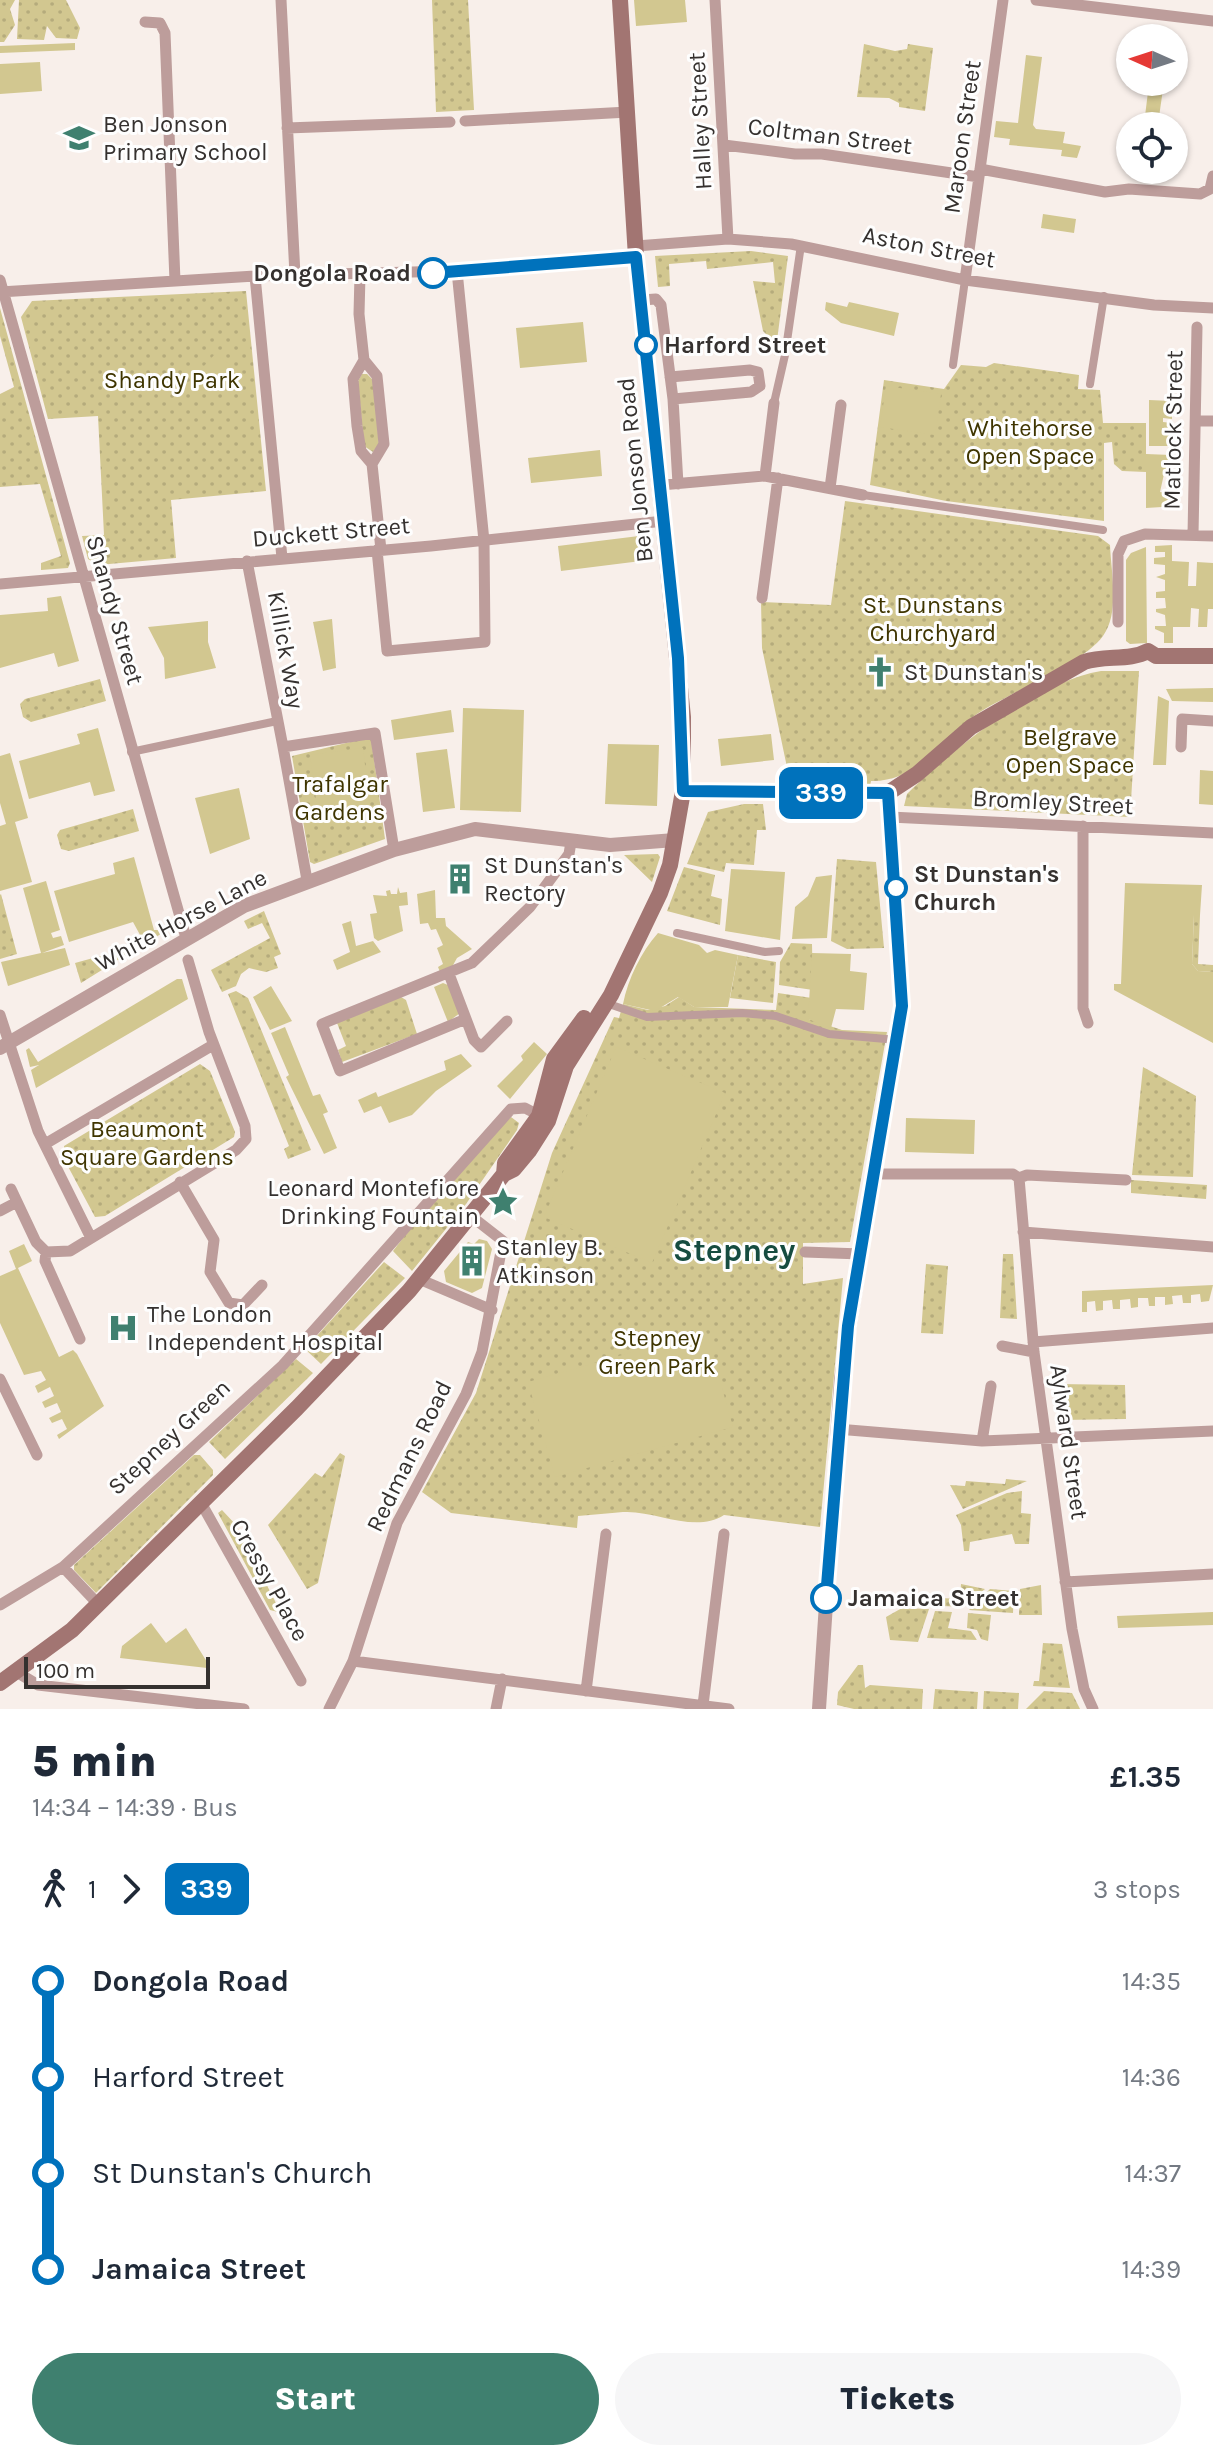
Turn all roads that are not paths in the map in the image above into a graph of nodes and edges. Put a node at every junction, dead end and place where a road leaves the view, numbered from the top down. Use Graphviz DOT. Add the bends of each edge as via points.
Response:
graph roads {
  1 [pos="281,0"];
  2 [pos="620,0"];
  3 [pos="715,0"];
  4 [pos="1003,0"];
  5 [pos="1036,0"];
  6 [pos="1213,21"];
  7 [pos="145,22"];
  8 [pos="628,112"];
  9 [pos="465,121"];
  10 [pos="450,122"];
  11 [pos="287,128"];
  12 [pos="724,145"];
  13 [pos="979,173"];
  14 [pos="1213,176"];
  15 [pos="728,239"];
  16 [pos="801,245"];
  17 [pos="636,251"];
  18 [pos="457,271"];
  19 [pos="295,275"];
  20 [pos="360,275"];
  21 [pos="255,276"];
  22 [pos="965,280"];
  23 [pos="175,281"];
  24 [pos="1,288"];
  25 [pos="1104,296"];
  26 [pos="642,300"];
  27 [pos="1213,308"];
  28 [pos="1197,327"];
  29 [pos="364,360"];
  30 [pos="953,365"];
  31 [pos="670,377"];
  32 [pos="1090,384"];
  33 [pos="673,399"];
  34 [pos="774,403"];
  35 [pos="841,405"];
  36 [pos="1196,421"];
  37 [pos="1213,421"];
  38 [pos="372,464"];
  39 [pos="771,477"];
  40 [pos="669,485"];
  41 [pos="830,488"];
  42 [pos="863,495"];
  43 [pos="664,521"];
  44 [pos="1103,530"];
  45 [pos="1193,535"];
  46 [pos="1213,536"];
  47 [pos="484,541"];
  48 [pos="379,550"];
  49 [pos="282,558"];
  50 [pos="247,561"];
  51 [pos="83,576"];
  52 [pos="0,584"];
  53 [pos="762,598"];
  54 [pos="1118,622"];
  55 [pos="1213,656"];
  56 [pos="277,721"];
  57 [pos="1213,721"];
  58 [pos="283,747"];
  59 [pos="1181,747"];
  60 [pos="131,752"];
  61 [pos="683,791"];
  62 [pos="888,793"];
  63 [pos="890,817"];
  64 [pos="1083,826"];
  65 [pos="1213,833"];
  66 [pos="675,840"];
  67 [pos="571,842"];
  68 [pos="394,850"];
  69 [pos="307,880"];
  70 [pos="677,933"];
  71 [pos="186,938"];
  72 [pos="779,951"];
  73 [pos="188,960"];
  74 [pos="449,974"];
  75 [pos="608,1000"];
  76 [pos="0,1015"];
  77 [pos="466,1019"];
  78 [pos="507,1021"];
  79 [pos="1088,1023"];
  80 [pos="897,1040"];
  81 [pos="5,1045"];
  82 [pos="213,1045"];
  83 [pos="543,1118"];
  84 [pos="45,1144"];
  85 [pos="875,1174"];
  86 [pos="1019,1178"];
  87 [pos="1126,1180"];
  88 [pos="180,1182"];
  89 [pos="11,1189"];
  90 [pos="17,1202"];
  91 [pos="0,1211"];
  92 [pos="471,1216"];
  93 [pos="1023,1232"];
  94 [pos="90,1236"];
  95 [pos="1213,1247"];
  96 [pos="46,1252"];
  97 [pos="805,1252"];
  98 [pos="861,1254"];
  99 [pos="419,1279"];
  100 [pos="262,1285"];
  101 [pos="492,1310"];
  102 [pos="1213,1328"];
  103 [pos="80,1339"];
  104 [pos="1002,1346"];
  105 [pos="1034,1347"];
  106 [pos="1,1380"];
  107 [pos="991,1386"];
  108 [pos="837,1429"];
  109 [pos="1213,1431"];
  110 [pos="1047,1438"];
  111 [pos="982,1441"];
  112 [pos="37,1455"];
  113 [pos="200,1501"];
  114 [pos="606,1534"];
  115 [pos="724,1534"];
  116 [pos="63,1567"];
  117 [pos="1213,1574"];
  118 [pos="1065,1582"];
  119 [pos="98,1604"];
  120 [pos="0,1605"];
  121 [pos="353,1661"];
  122 [pos="5,1677"];
  123 [pos="502,1679"];
  124 [pos="301,1681"];
  125 [pos="586,1691"];
  126 [pos="703,1705"];
  127 [pos="244,1709"];
  128 [pos="329,1709"];
  129 [pos="496,1709"];
  130 [pos="729,1709"];
  131 [pos="819,1709"];
  132 [pos="1093,1709"];
  1 -- 11 [label="street"];
  2 -- 8 [label="main road, Ben Jonson Road"];
  3 -- 12 [label="street, Halley Street"];
  4 -- 13 [label="street, Maroon Street"];
  5 -- 6 [label="street"];
  7 -- 23 [label="street" via="160,23 165,33"];
  8 -- 9 [label="street"];
  8 -- 17 [label="main road, Ben Jonson Road"];
  10 -- 11 [label="street"];
  11 -- 19 [label="street"];
  12 -- 13 [label="street, Coltman Street"];
  12 -- 15 [label="street, Halley Street"];
  13 -- 14 [label="street, Coltman Street" via="1105,192 1200,194 1210,189"];
  13 -- 22 [label="street, Maroon Street"];
  15 -- 16 [label="street, Aston Street"];
  15 -- 17 [label="street, Aston Street"];
  16 -- 22 [label="street, Aston Street"];
  16 -- 34 [label="street"];
  17 -- 18 [label="street"];
  17 -- 26 [label="main road, Ben Jonson Road"];
  18 -- 20 [label="street"];
  18 -- 47 [label="street"];
  19 -- 20 [label="street"];
  19 -- 21 [label="street"];
  20 -- 29 [label="street"];
  21 -- 23 [label="street"];
  21 -- 49 [label="street"];
  22 -- 25 [label="street, Aston Street"];
  22 -- 30 [label="street"];
  23 -- 24 [label="street"];
  24 -- 51 [label="street, Shandy Street"];
  25 -- 27 [label="street, Aston Street"];
  25 -- 32 [label="street"];
  26 -- 31 [label="street" via="660,300"];
  26 -- 40 [label="main road, Ben Jonson Road"];
  28 -- 36 [label="street, Matlock Street"];
  29 -- 38 [label="street" via="353,379 359,446"];
  29 -- 38 [label="street" via="377,376 384,444"];
  31 -- 33 [label="street"];
  31 -- 33 [label="street" via="750,370 761,380 751,392"];
  33 -- 40 [label="street"];
  34 -- 39 [label="street"];
  35 -- 41 [label="street"];
  36 -- 37 [label="street"];
  36 -- 45 [label="street, Matlock Street"];
  38 -- 48 [label="street"];
  39 -- 40 [label="street"];
  39 -- 41 [label="street"];
  39 -- 53 [label="street"];
  40 -- 43 [label="main road, Ben Jonson Road"];
  41 -- 42 [label="street"];
  42 -- 44 [label="street"];
  43 -- 47 [label="street, Duckett Street"];
  43 -- 61 [label="main road, Ben Jonson Road" via="683,717"];
  45 -- 46 [label="street"];
  45 -- 54 [label="street" via="1139,535 1122,543"];
  47 -- 48 [label="street, Duckett Street"];
  47 -- 48 [label="street" via="485,642 387,651"];
  48 -- 49 [label="street, Duckett Street"];
  49 -- 50 [label="street, Duckett Street"];
  50 -- 51 [label="street, Duckett Street"];
  50 -- 56 [label="street, Killick Way"];
  51 -- 52 [label="street, Duckett Street"];
  51 -- 60 [label="street, Shandy Street"];
  55 -- 62 [label="main road" via="1101,657 1075,667 971,727"];
  56 -- 58 [label="street, Killick Way"];
  56 -- 60 [label="street"];
  57 -- 59 [label="street" via="1182,719"];
  58 -- 68 [label="street" via="375,733"];
  58 -- 69 [label="street"];
  60 -- 71 [label="street, Shandy Street"];
  61 -- 62 [label="main road"];
  61 -- 66 [label="main road"];
  62 -- 63 [label="street"];
  63 -- 64 [label="street, Bromley Street"];
  63 -- 80 [label="street" via="903,975"];
  64 -- 65 [label="street, Bromley Street"];
  64 -- 79 [label="street" via="1083,1002"];
  66 -- 67 [label="street, White Horse Lane"];
  66 -- 75 [label="main road" via="653,909"];
  67 -- 68 [label="street, White Horse Lane" via="475,829"];
  67 -- 74 [label="street" via="569,854 515,924 472,963"];
  68 -- 69 [label="street, White Horse Lane"];
  69 -- 71 [label="street, White Horse Lane"];
  70 -- 72 [label="street"];
  71 -- 81 [label="street, White Horse Lane"];
  73 -- 82 [label="street"];
  74 -- 77 [label="street"];
  74 -- 77 [label="street" via="322,1024 340,1071"];
  75 -- 80 [label="street" via="647,1017 691,1012 767,1015 829,1034"];
  75 -- 83 [label="main road" via="554,1059"];
  76 -- 81 [label="street"];
  77 -- 78 [label="street" via="481,1047"];
  80 -- 85 [label="street"];
  81 -- 84 [label="street"];
  82 -- 84 [label="street"];
  82 -- 88 [label="street" via="246,1139"];
  83 -- 92 [label="main road"];
  83 -- 116 [label="street, Stepney Green" via="519,1107 508,1112 298,1350"];
  84 -- 94 [label="street"];
  85 -- 86 [label="street"];
  85 -- 98 [label="street"];
  86 -- 87 [label="street"];
  86 -- 93 [label="street, Aylward Street"];
  88 -- 94 [label="street"];
  88 -- 100 [label="street" via="214,1240 210,1272 229,1303 243,1305"];
  89 -- 90 [label="street"];
  90 -- 91 [label="street"];
  90 -- 96 [label="street"];
  92 -- 99 [label="main road"];
  92 -- 101 [label="street, Redmans Road" via="503,1241"];
  93 -- 95 [label="street"];
  93 -- 105 [label="street, Aylward Street"];
  94 -- 96 [label="street" via="65,1253"];
  96 -- 103 [label="street" via="45,1261"];
  97 -- 98 [label="street"];
  98 -- 108 [label="street"];
  99 -- 101 [label="street"];
  99 -- 113 [label="main road"];
  101 -- 121 [label="street, Redmans Road" via="466,1394 397,1523"];
  102 -- 105 [label="street"];
  104 -- 105 [label="street"];
  105 -- 110 [label="street, Aylward Street"];
  106 -- 112 [label="street"];
  107 -- 111 [label="street"];
  108 -- 111 [label="street"];
  108 -- 131 [label="street"];
  109 -- 110 [label="street"];
  110 -- 111 [label="street"];
  110 -- 118 [label="street, Aylward Street"];
  113 -- 119 [label="main road"];
  113 -- 124 [label="street, Cressy Place"];
  114 -- 125 [label="street"];
  115 -- 126 [label="street"];
  116 -- 119 [label="street"];
  116 -- 120 [label="street, Stepney Green"];
  117 -- 118 [label="street"];
  118 -- 132 [label="street, Aylward Street" via="1084,1689"];
  119 -- 122 [label="main road" via="72,1630"];
  121 -- 123 [label="street"];
  121 -- 128 [label="street, Redmans Road"];
  122 -- 127 [label="street"];
  123 -- 125 [label="street"];
  123 -- 129 [label="street"];
  125 -- 126 [label="street"];
  126 -- 130 [label="street"];
}
